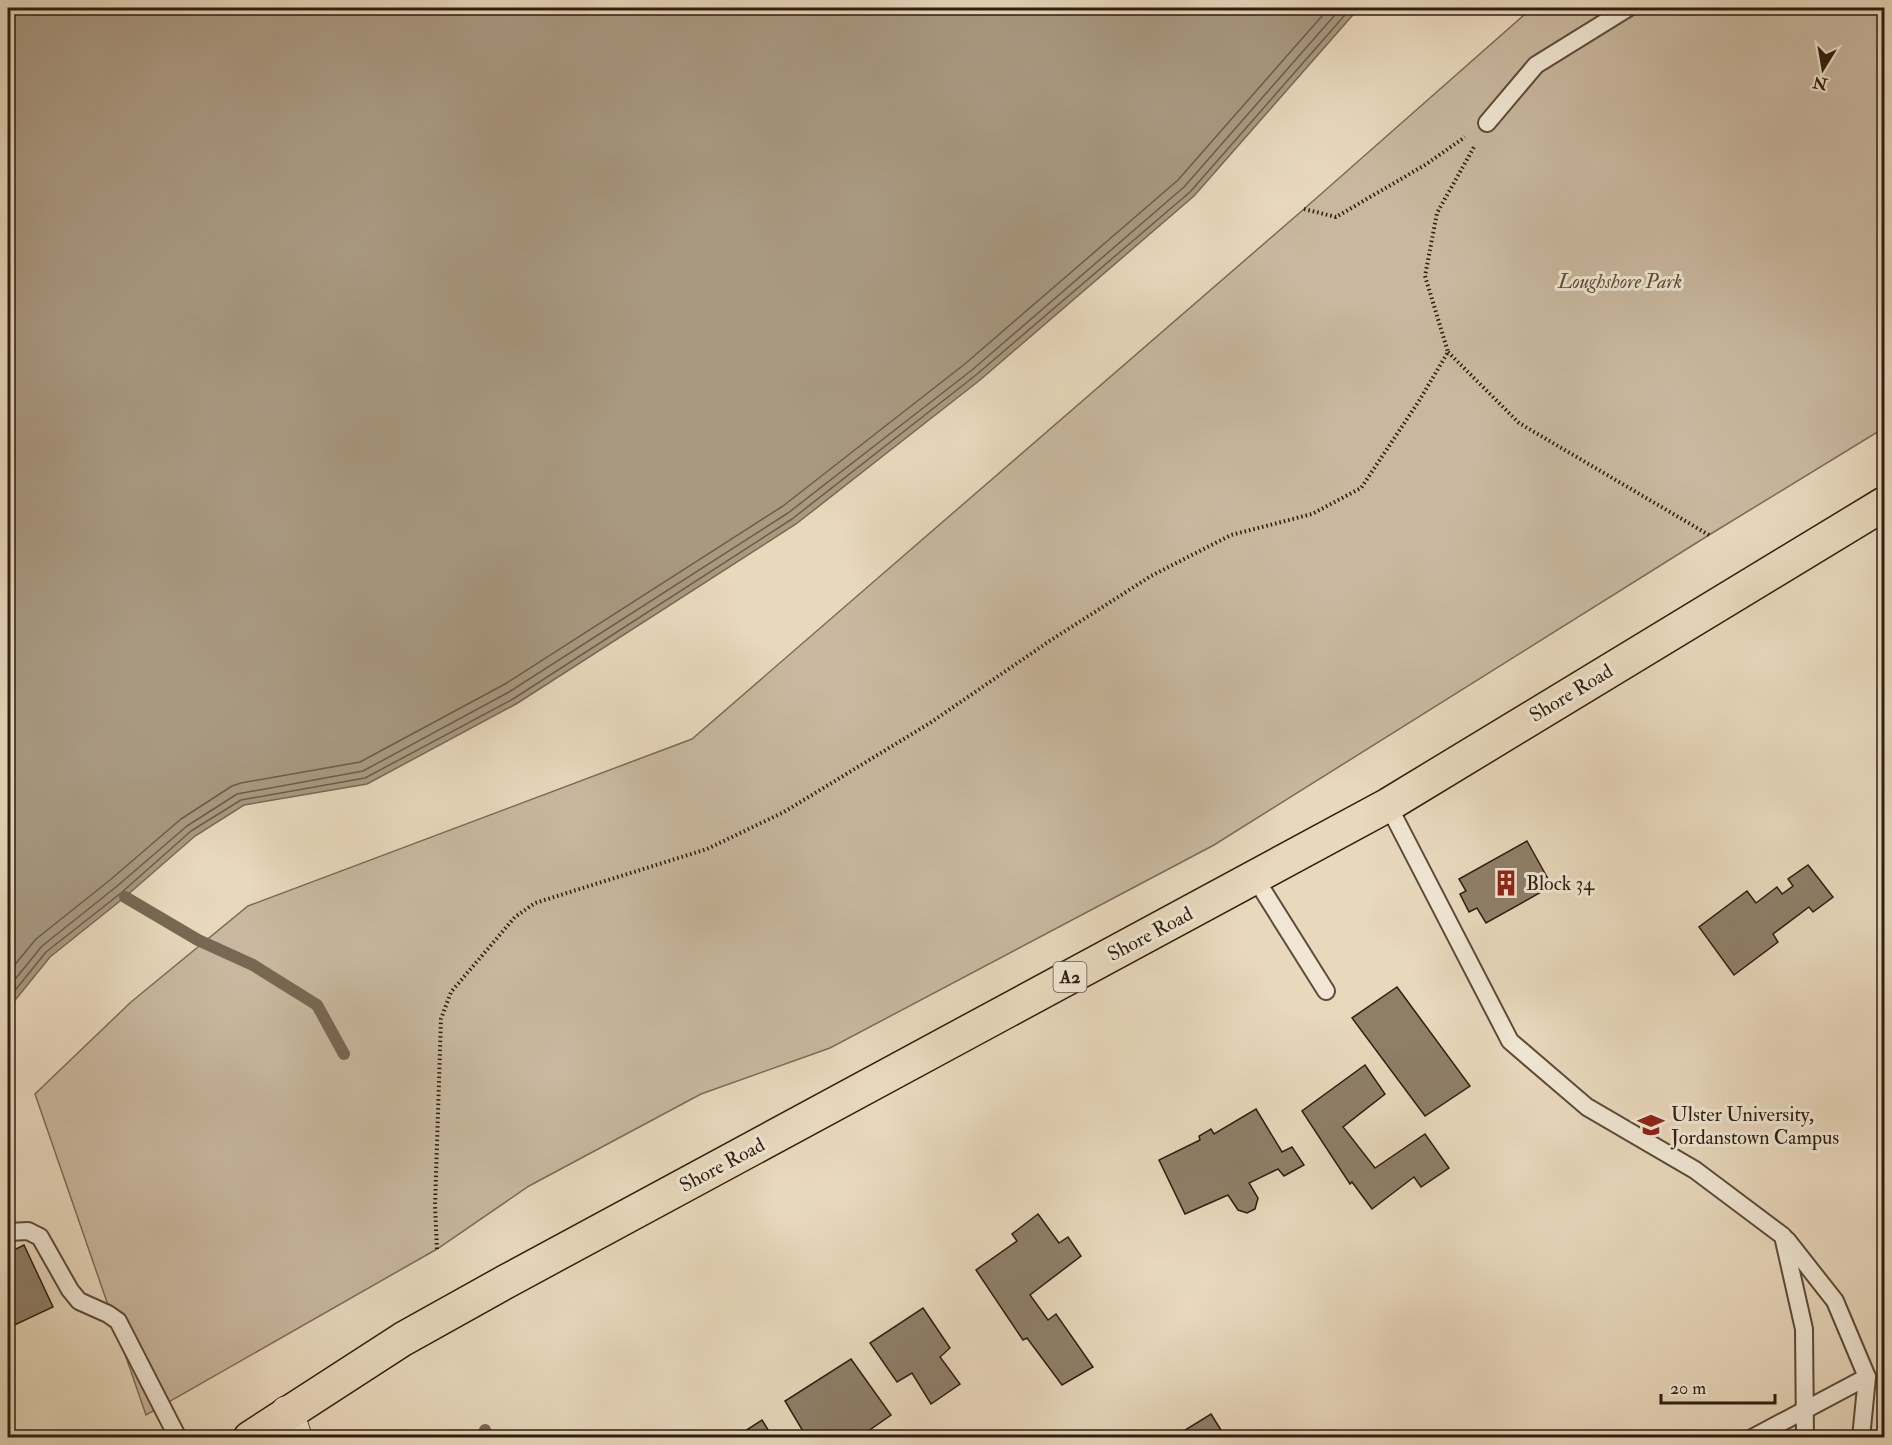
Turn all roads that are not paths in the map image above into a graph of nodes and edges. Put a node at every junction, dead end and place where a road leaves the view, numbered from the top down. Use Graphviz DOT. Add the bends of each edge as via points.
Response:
graph roads {
  1 [pos="1628,8"];
  2 [pos="1487,123"];
  3 [pos="1884,504"];
  4 [pos="1388,805"];
  5 [pos="1255,878"];
  6 [pos="1326,991"];
  7 [pos="8,1232"];
  8 [pos="1784,1236"];
  9 [pos="1867,1377"];
  10 [pos="1803,1410"];
  11 [pos="291,1425"];
  12 [pos="178,1437"];
  13 [pos="250,1437"];
  14 [pos="1752,1437"];
  15 [pos="1805,1437"];
  16 [pos="1861,1437"];
  1 -- 2 [label="lane" via="1536,65"];
  3 -- 4 [label="highway, Shore Road / A2"];
  4 -- 5 [label="highway, Shore Road / A2"];
  4 -- 8 [label="lane" via="1510,1041 1587,1107 1695,1170"];
  5 -- 6 [label="lane"];
  5 -- 11 [label="highway, Shore Road / A2" via="403,1339"];
  7 -- 12 [label="lane" via="28,1231 40,1237 79,1301 118,1321"];
  8 -- 9 [label="lane" via="1836,1301"];
  8 -- 10 [label="lane" via="1804,1329"];
  9 -- 10 [label="lane"];
  9 -- 16 [label="lane"];
  10 -- 14 [label="lane"];
  10 -- 15 [label="lane"];
  11 -- 13 [label="highway, Shore Road / A2"];
}
